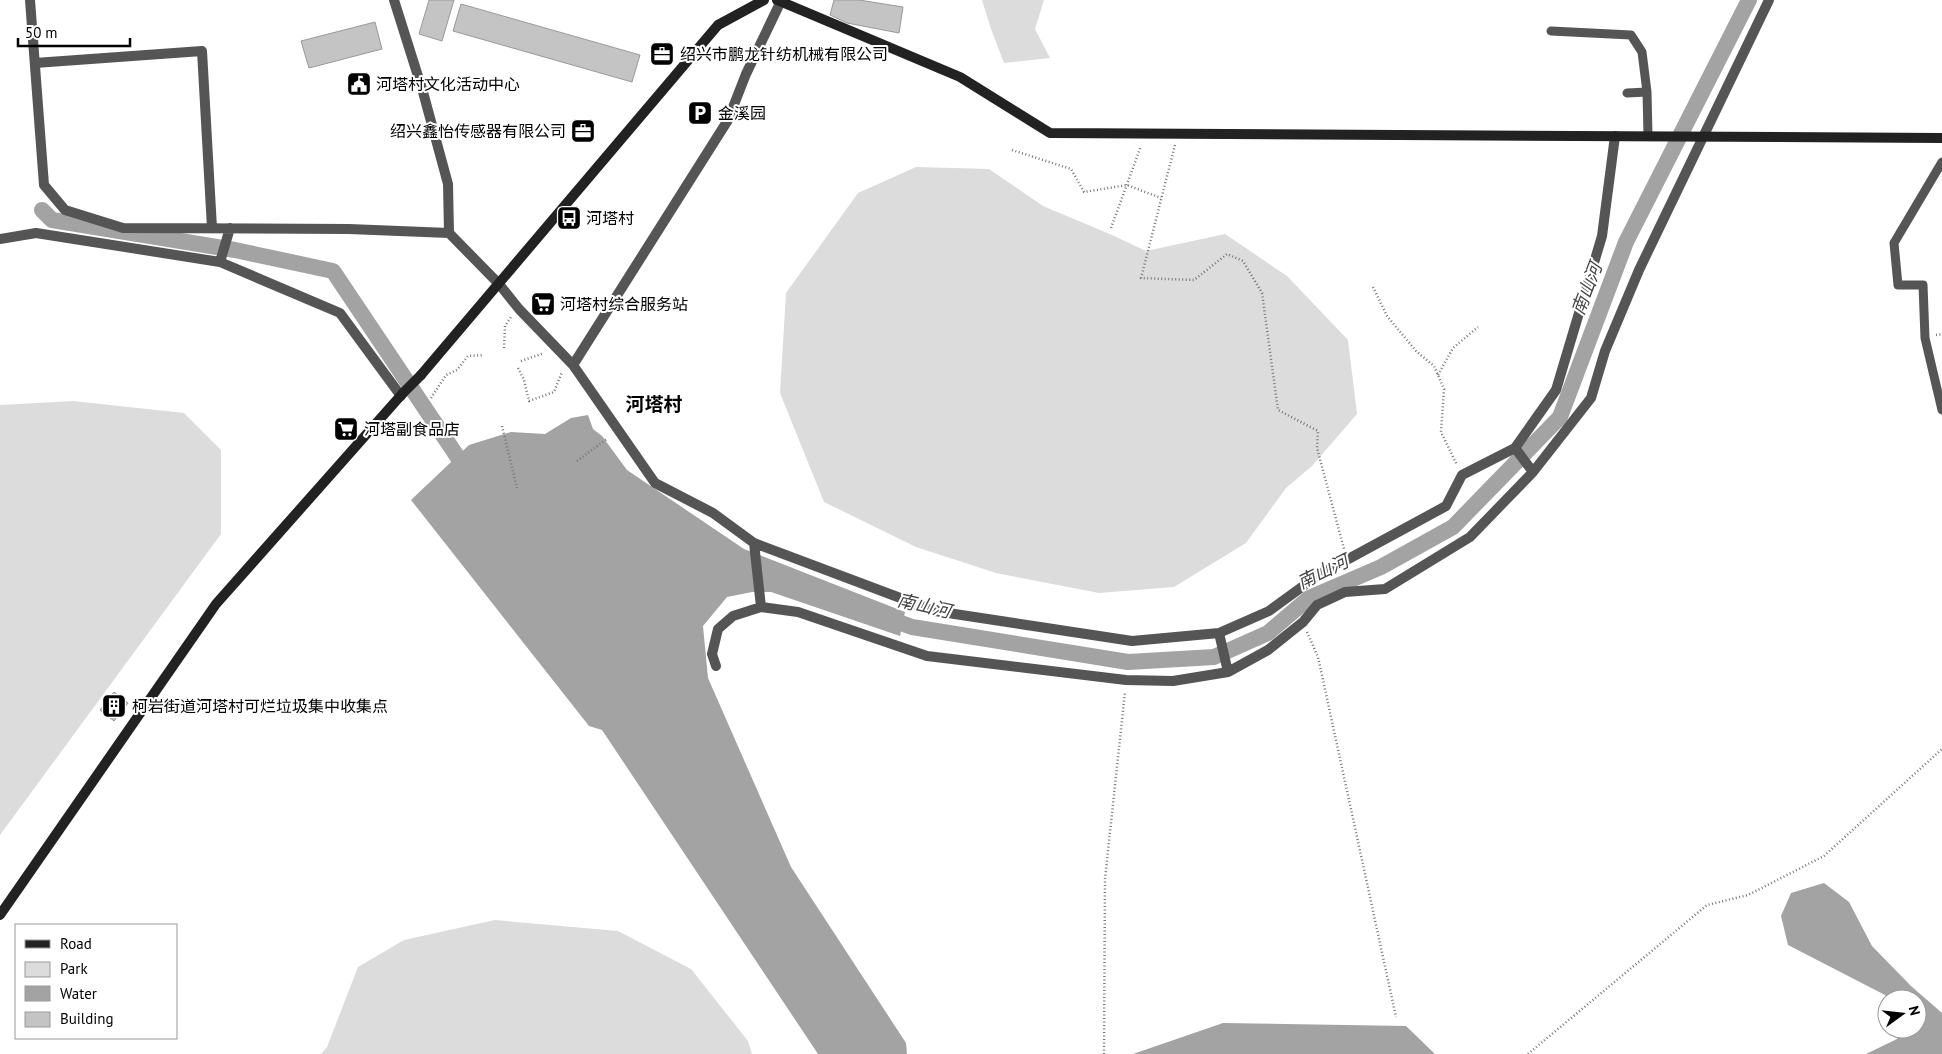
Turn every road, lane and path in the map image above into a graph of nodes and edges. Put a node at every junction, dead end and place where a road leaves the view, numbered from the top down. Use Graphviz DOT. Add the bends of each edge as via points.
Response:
graph roads {
  1 [pos="30,0"];
  2 [pos="394,0"];
  3 [pos="764,0"];
  4 [pos="1769,0"];
  5 [pos="779,1"];
  6 [pos="1551,31"];
  7 [pos="35,63"];
  8 [pos="1647,92"];
  9 [pos="1627,93"];
  10 [pos="1146,133"];
  11 [pos="1178,134"];
  12 [pos="1705,135"];
  13 [pos="1615,136"];
  14 [pos="1651,136"];
  15 [pos="1942,138"];
  16 [pos="1012,150"];
  17 [pos="1942,162"];
  18 [pos="1127,185"];
  19 [pos="1161,198"];
  20 [pos="212,228"];
  21 [pos="230,228"];
  22 [pos="1111,228"];
  23 [pos="449,233"];
  24 [pos="0,239"];
  25 [pos="220,262"];
  26 [pos="499,284"];
  27 [pos="1373,288"];
  28 [pos="519,309"];
  29 [pos="1478,327"];
  30 [pos="504,348"];
  31 [pos="558,350"];
  32 [pos="484,355"];
  33 [pos="521,361"];
  34 [pos="570,362"];
  35 [pos="518,368"];
  36 [pos="1438,375"];
  37 [pos="402,394"];
  38 [pos="431,398"];
  39 [pos="1942,410"];
  40 [pos="502,426"];
  41 [pos="617,431"];
  42 [pos="1515,448"];
  43 [pos="577,461"];
  44 [pos="1533,472"];
  45 [pos="1462,475"];
  46 [pos="517,488"];
  47 [pos="754,543"];
  48 [pos="1348,560"];
  49 [pos="761,607"];
  50 [pos="1303,622"];
  51 [pos="1219,633"];
  52 [pos="716,666"];
  53 [pos="1228,672"];
  54 [pos="1126,680"];
  55 [pos="1942,749"];
  56 [pos="0,915"];
  57 [pos="1396,1017"];
  58 [pos="1104,1054"];
  59 [pos="1528,1054"];
  1 -- 7 [label="street"];
  2 -- 23 [label="street" via="448,184"];
  3 -- 26 [label="street" via="718,25"];
  4 -- 12 [label="street"];
  5 -- 10 [label="street" via="960,77 1050,133"];
  5 -- 34 [label="street" via="728,120"];
  6 -- 8 [label="lane" via="1631,35 1642,52"];
  7 -- 20 [label="street" via="44,185 65,210 123,228"];
  7 -- 20 [label="street" via="202,51"];
  8 -- 9 [label="lane"];
  8 -- 14 [label="lane"];
  10 -- 11 [label="street"];
  10 -- 18 [label="path"];
  11 -- 13 [label="street"];
  11 -- 19 [label="path"];
  12 -- 14 [label="street"];
  12 -- 15 [label="street"];
  12 -- 44 [label="street" via="1639,270 1605,351 1591,398"];
  13 -- 14 [label="street"];
  13 -- 42 [label="street" via="1602,236 1556,390"];
  16 -- 18 [label="path" via="1071,170 1084,192"];
  17 -- 39 [label="lane" via="1894,243 1898,285 1923,285 1925,338"];
  18 -- 19 [label="path"];
  18 -- 22 [label="path"];
  19 -- 48 [label="path" via="1141,278 1194,280 1227,254 1243,261 1262,294 1278,410 1318,431 1317,448"];
  20 -- 21 [label="street"];
  21 -- 23 [label="street"];
  21 -- 25 [label="street"];
  23 -- 26 [label="street"];
  24 -- 25 [label="street" via="36,233"];
  25 -- 37 [label="street" via="340,313"];
  26 -- 28 [label="street"];
  26 -- 37 [label="street, bridge"];
  27 -- 36 [label="path" via="1387,316 1416,351 1434,366"];
  28 -- 30 [label="path" via="505,326"];
  28 -- 31 [label="street"];
  29 -- 36 [label="path" via="1453,348"];
  31 -- 33 [label="path"];
  31 -- 34 [label="street"];
  32 -- 38 [label="path" via="468,356 457,370 446,375"];
  34 -- 35 [label="path" via="554,392 529,401"];
  34 -- 41 [label="street"];
  36 -- 45 [label="path" via="1444,389 1441,432"];
  37 -- 56 [label="street" via="216,604"];
  40 -- 46 [label="path"];
  41 -- 43 [label="path"];
  41 -- 47 [label="street" via="655,483 713,513"];
  42 -- 44 [label="street"];
  42 -- 45 [label="street"];
  44 -- 50 [label="street" via="1470,537 1385,589 1345,592 1317,605"];
  45 -- 48 [label="street" via="1446,506"];
  47 -- 49 [label="street"];
  47 -- 51 [label="street" via="935,611 1132,641"];
  48 -- 51 [label="street" via="1317,576 1269,611"];
  49 -- 52 [label="street" via="733,616 718,629 712,654"];
  49 -- 54 [label="street" via="798,612 927,656"];
  50 -- 53 [label="street" via="1268,650"];
  50 -- 57 [label="path" via="1318,657"];
  51 -- 53 [label="street"];
  53 -- 54 [label="street" via="1173,681"];
  54 -- 58 [label="path" via="1105,879"];
  55 -- 59 [label="path" via="1824,856 1748,895 1707,905"];
}
